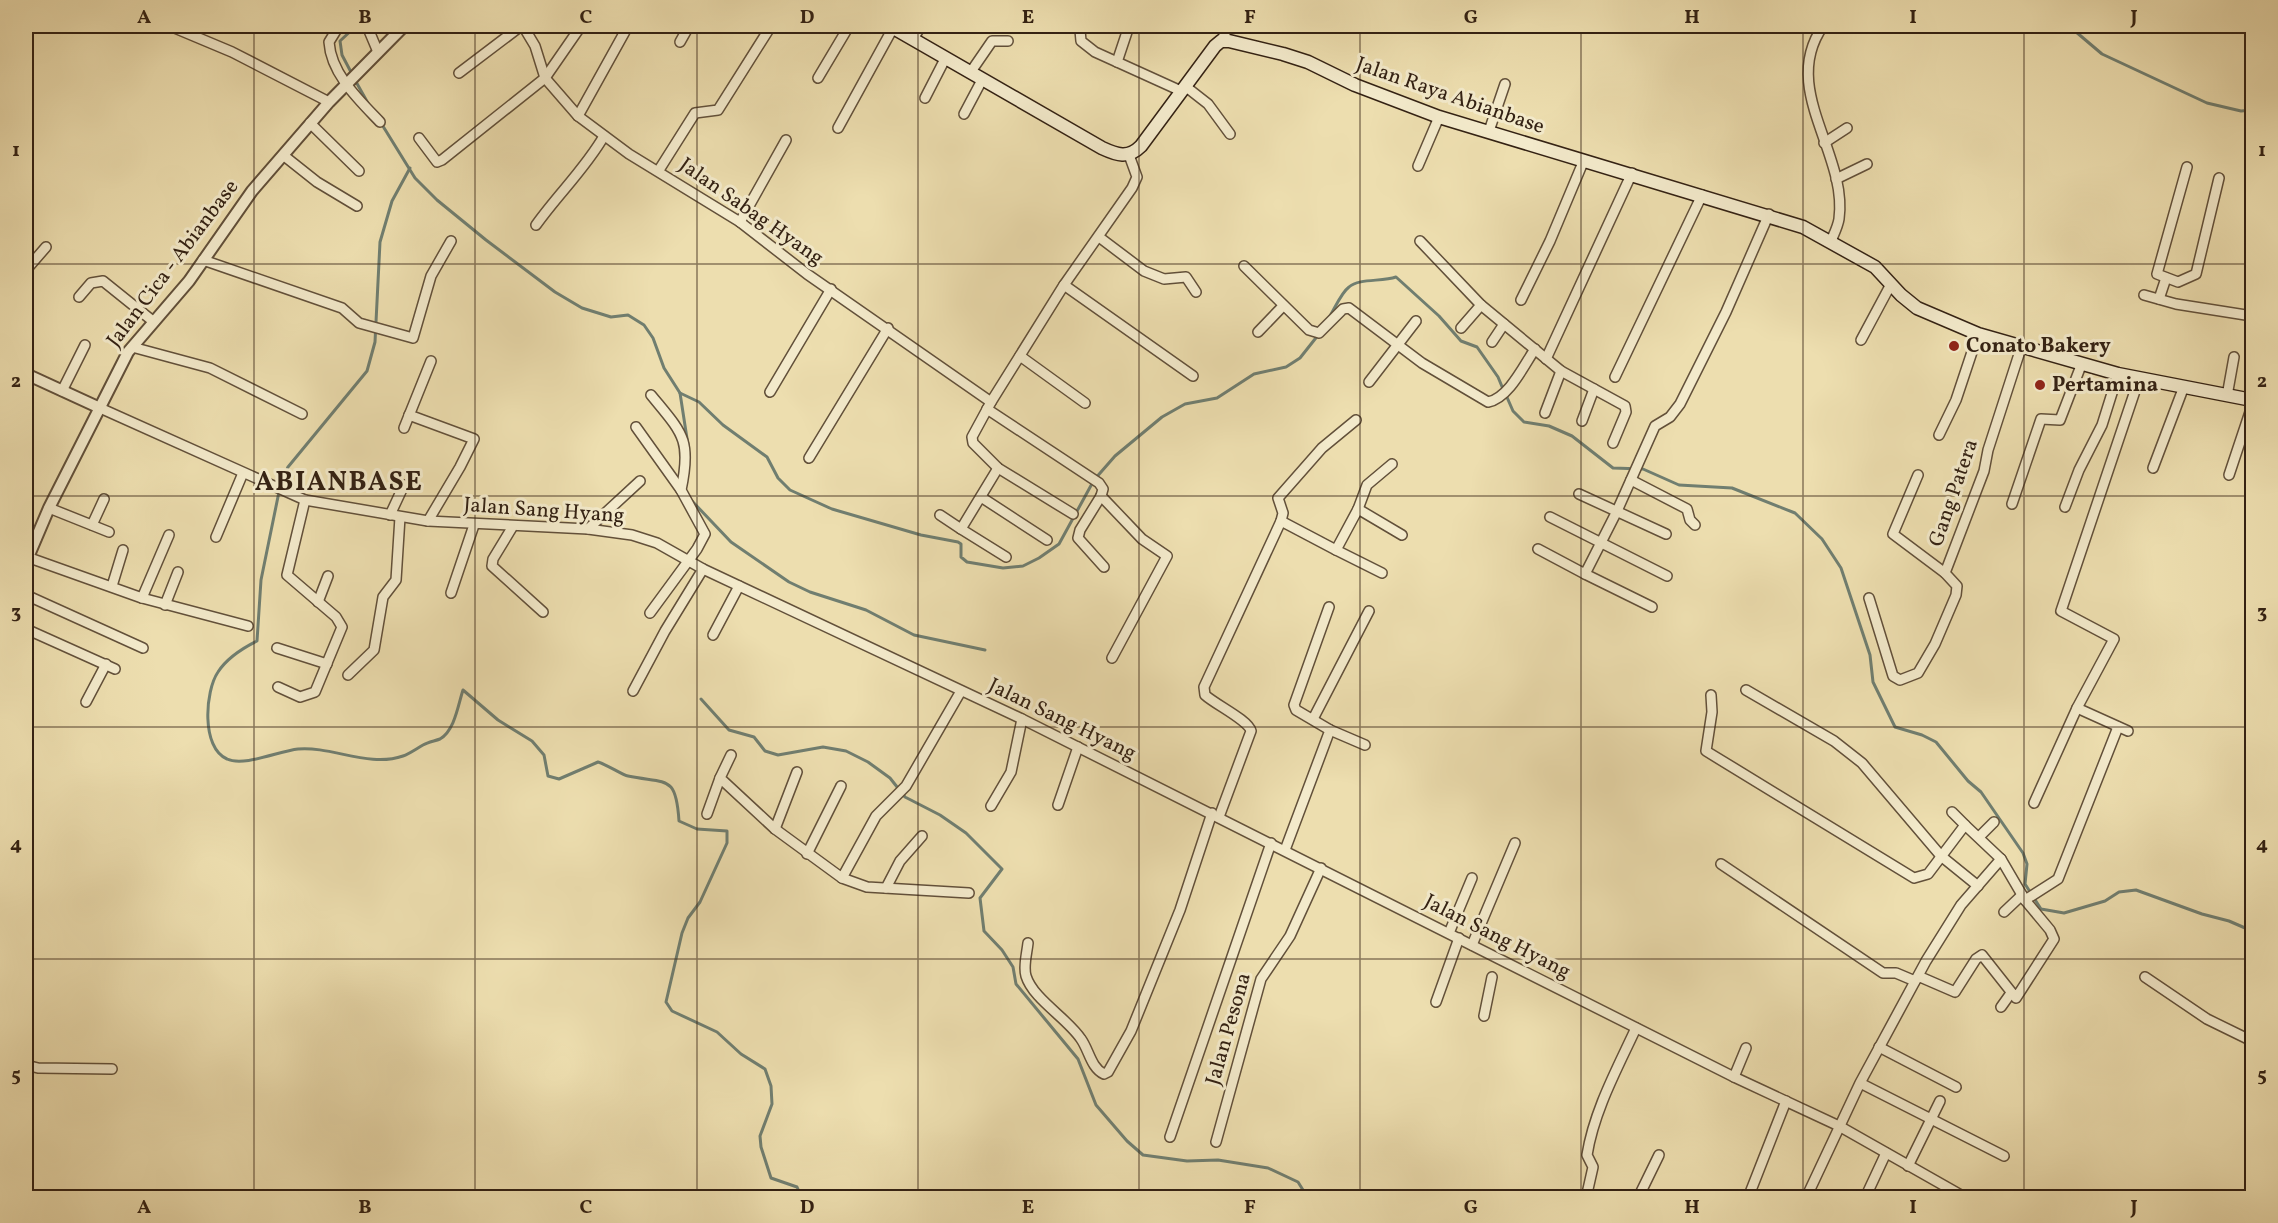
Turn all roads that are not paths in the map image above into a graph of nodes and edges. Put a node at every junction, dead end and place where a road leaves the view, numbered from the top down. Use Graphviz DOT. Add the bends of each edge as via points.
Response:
graph roads {
  1 [pos="170,26"];
  2 [pos="368,26"];
  3 [pos="404,26"];
  4 [pos="522,26"];
  5 [pos="581,26"];
  6 [pos="628,26"];
  7 [pos="689,26"];
  8 [pos="771,26"];
  9 [pos="849,26"];
  10 [pos="921,26"];
  11 [pos="1130,26"];
  12 [pos="1229,26"];
  13 [pos="1823,26"];
  14 [pos="891,27"];
  15 [pos="337,29"];
  16 [pos="1080,30"];
  17 [pos="913,39"];
  18 [pos="1008,41"];
  19 [pos="1221,41"];
  20 [pos="680,42"];
  21 [pos="378,52"];
  22 [pos="945,59"];
  23 [pos="1117,62"];
  24 [pos="459,73"];
  25 [pos="970,73"];
  26 [pos="544,78"];
  27 [pos="818,78"];
  28 [pos="982,80"];
  29 [pos="347,83"];
  30 [pos="1505,84"];
  31 [pos="1183,88"];
  32 [pos="925,98"];
  33 [pos="329,102"];
  34 [pos="964,114"];
  35 [pos="578,116"];
  36 [pos="1439,117"];
  37 [pos="380,122"];
  38 [pos="310,123"];
  39 [pos="838,128"];
  40 [pos="1847,128"];
  41 [pos="1489,131"];
  42 [pos="1230,134"];
  43 [pos="604,136"];
  44 [pos="419,138"];
  45 [pos="786,140"];
  46 [pos="1824,143"];
  47 [pos="284,155"];
  48 [pos="1129,155"];
  49 [pos="1584,160"];
  50 [pos="1867,164"];
  51 [pos="1418,166"];
  52 [pos="2187,167"];
  53 [pos="359,171"];
  54 [pos="659,171"];
  55 [pos="1632,174"];
  56 [pos="2219,178"];
  57 [pos="1836,179"];
  58 [pos="1702,195"];
  59 [pos="357,206"];
  60 [pos="1769,214"];
  61 [pos="740,222"];
  62 [pos="536,225"];
  63 [pos="1099,237"];
  64 [pos="451,241"];
  65 [pos="1420,241"];
  66 [pos="1831,241"];
  67 [pos="46,247"];
  68 [pos="203,260"];
  69 [pos="1244,266"];
  70 [pos="26,270"];
  71 [pos="2166,278"];
  72 [pos="1891,284"];
  73 [pos="1064,285"];
  74 [pos="831,289"];
  75 [pos="1196,292"];
  76 [pos="2144,295"];
  77 [pos="79,297"];
  78 [pos="2159,299"];
  79 [pos="1521,300"];
  80 [pos="1481,305"];
  81 [pos="1283,306"];
  82 [pos="2253,316"];
  83 [pos="1416,321"];
  84 [pos="154,322"];
  85 [pos="1504,324"];
  86 [pos="888,328"];
  87 [pos="1461,328"];
  88 [pos="1258,332"];
  89 [pos="1978,334"];
  90 [pos="1861,340"];
  91 [pos="1492,342"];
  92 [pos="1398,343"];
  93 [pos="85,345"];
  94 [pos="132,347"];
  95 [pos="2021,348"];
  96 [pos="1535,349"];
  97 [pos="1020,356"];
  98 [pos="2234,357"];
  99 [pos="1546,359"];
  100 [pos="431,361"];
  101 [pos="2082,363"];
  102 [pos="1561,371"];
  103 [pos="26,374"];
  104 [pos="2118,374"];
  105 [pos="1193,376"];
  106 [pos="1615,377"];
  107 [pos="2139,379"];
  108 [pos="1369,382"];
  109 [pos="1594,389"];
  110 [pos="2183,389"];
  111 [pos="62,391"];
  112 [pos="770,392"];
  113 [pos="651,395"];
  114 [pos="2227,396"];
  115 [pos="2253,400"];
  116 [pos="1085,403"];
  117 [pos="989,405"];
  118 [pos="2253,406"];
  119 [pos="100,408"];
  120 [pos="1545,413"];
  121 [pos="302,414"];
  122 [pos="409,415"];
  123 [pos="1356,420"];
  124 [pos="1582,422"];
  125 [pos="636,427"];
  126 [pos="404,428"];
  127 [pos="1939,435"];
  128 [pos="1613,443"];
  129 [pos="809,458"];
  130 [pos="1392,464"];
  131 [pos="999,468"];
  132 [pos="2153,468"];
  133 [pos="243,473"];
  134 [pos="1918,475"];
  135 [pos="2229,475"];
  136 [pos="1632,478"];
  137 [pos="640,482"];
  138 [pos="404,485"];
  139 [pos="681,490"];
  140 [pos="1579,494"];
  141 [pos="981,496"];
  142 [pos="1101,496"];
  143 [pos="104,499"];
  144 [pos="305,500"];
  145 [pos="2012,504"];
  146 [pos="2065,507"];
  147 [pos="49,508"];
  148 [pos="1358,509"];
  149 [pos="1617,511"];
  150 [pos="1073,514"];
  151 [pos="390,515"];
  152 [pos="940,515"];
  153 [pos="400,517"];
  154 [pos="1550,517"];
  155 [pos="428,521"];
  156 [pos="1281,521"];
  157 [pos="92,525"];
  158 [pos="474,525"];
  159 [pos="1695,525"];
  160 [pos="513,526"];
  161 [pos="588,529"];
  162 [pos="961,529"];
  163 [pos="109,532"];
  164 [pos="1666,534"];
  165 [pos="169,535"];
  166 [pos="1402,536"];
  167 [pos="216,537"];
  168 [pos="31,538"];
  169 [pos="1047,540"];
  170 [pos="1602,543"];
  171 [pos="1538,549"];
  172 [pos="123,550"];
  173 [pos="1336,550"];
  174 [pos="1006,557"];
  175 [pos="26,559"];
  176 [pos="688,561"];
  177 [pos="1104,567"];
  178 [pos="703,569"];
  179 [pos="178,572"];
  180 [pos="1382,573"];
  181 [pos="1945,573"];
  182 [pos="1585,574"];
  183 [pos="328,576"];
  184 [pos="1667,576"];
  185 [pos="112,586"];
  186 [pos="740,586"];
  187 [pos="451,593"];
  188 [pos="26,595"];
  189 [pos="1869,597"];
  190 [pos="142,598"];
  191 [pos="318,602"];
  192 [pos="165,605"];
  193 [pos="1652,606"];
  194 [pos="1329,607"];
  195 [pos="1369,611"];
  196 [pos="543,612"];
  197 [pos="650,613"];
  198 [pos="248,626"];
  199 [pos="26,629"];
  200 [pos="713,635"];
  201 [pos="143,648"];
  202 [pos="277,648"];
  203 [pos="1112,658"];
  204 [pos="327,664"];
  205 [pos="348,675"];
  206 [pos="278,687"];
  207 [pos="1746,690"];
  208 [pos="633,691"];
  209 [pos="961,691"];
  210 [pos="1711,695"];
  211 [pos="86,702"];
  212 [pos="2078,708"];
  213 [pos="1023,719"];
  214 [pos="1313,719"];
  215 [pos="2118,727"];
  216 [pos="1330,730"];
  217 [pos="2128,731"];
  218 [pos="1365,745"];
  219 [pos="1078,747"];
  220 [pos="730,755"];
  221 [pos="797,772"];
  222 [pos="720,778"];
  223 [pos="841,786"];
  224 [pos="2034,803"];
  225 [pos="1058,805"];
  226 [pos="991,806"];
  227 [pos="1952,812"];
  228 [pos="707,814"];
  229 [pos="1216,815"];
  230 [pos="1994,822"];
  231 [pos="1965,825"];
  232 [pos="775,829"];
  233 [pos="922,836"];
  234 [pos="1979,837"];
  235 [pos="1271,843"];
  236 [pos="1515,843"];
  237 [pos="1285,850"];
  238 [pos="807,854"];
  239 [pos="1941,855"];
  240 [pos="2001,859"];
  241 [pos="1721,864"];
  242 [pos="1321,868"];
  243 [pos="842,878"];
  244 [pos="1472,878"];
  245 [pos="1978,886"];
  246 [pos="886,888"];
  247 [pos="969,893"];
  248 [pos="2025,897"];
  249 [pos="2004,912"];
  250 [pos="1449,933"];
  251 [pos="1460,938"];
  252 [pos="1029,943"];
  253 [pos="1472,945"];
  254 [pos="1492,977"];
  255 [pos="2145,977"];
  256 [pos="1916,979"];
  257 [pos="2011,993"];
  258 [pos="1436,1002"];
  259 [pos="2001,1007"];
  260 [pos="1484,1016"];
  261 [pos="1636,1028"];
  262 [pos="2253,1041"];
  263 [pos="1879,1047"];
  264 [pos="1746,1048"];
  265 [pos="26,1065"];
  266 [pos="112,1069"];
  267 [pos="1734,1077"];
  268 [pos="1864,1085"];
  269 [pos="1956,1087"];
  270 [pos="1786,1101"];
  271 [pos="1940,1101"];
  272 [pos="1930,1119"];
  273 [pos="1839,1126"];
  274 [pos="1170,1137"];
  275 [pos="1216,1142"];
  276 [pos="1886,1153"];
  277 [pos="1659,1155"];
  278 [pos="2004,1156"];
  279 [pos="1908,1166"];
  280 [pos="1586,1197"];
  281 [pos="1638,1197"];
  282 [pos="1748,1197"];
  283 [pos="1806,1197"];
  284 [pos="1865,1197"];
  285 [pos="1966,1197"];
  1 -- 33 [label="street" via="232,52"];
  2 -- 21 [label="street"];
  3 -- 21 [label="street, Jalan Cica - Abianbase"];
  4 -- 24 [label="street"];
  4 -- 26 [label="street, Jalan Sabag Hyang" via="535,46"];
  5 -- 26 [label="street"];
  6 -- 35 [label="street"];
  7 -- 20 [label="street"];
  8 -- 54 [label="street" via="718,110 695,112"];
  9 -- 27 [label="street"];
  10 -- 17 [label="street"];
  11 -- 23 [label="street"];
  12 -- 19 [label="street"];
  13 -- 46 [label="street" via="1810,54 1808,75"];
  14 -- 17 [label="main road"];
  14 -- 39 [label="street"];
  15 -- 29 [label="street" via="329,46"];
  16 -- 23 [label="street" via="1086,46"];
  17 -- 22 [label="main road"];
  18 -- 25 [label="street" via="992,41"];
  19 -- 31 [label="main road"];
  19 -- 36 [label="main road, Jalan Raya Abianbase" via="1255,46 1300,60 1355,86"];
  21 -- 29 [label="street, Jalan Cica - Abianbase"];
  22 -- 25 [label="main road"];
  22 -- 32 [label="street"];
  23 -- 31 [label="street"];
  25 -- 28 [label="main road"];
  26 -- 35 [label="street, Jalan Sabag Hyang"];
  26 -- 44 [label="street" via="439,161 432,160"];
  28 -- 34 [label="street"];
  28 -- 48 [label="main road" via="1109,151"];
  29 -- 33 [label="street, Jalan Cica - Abianbase"];
  29 -- 37 [label="street"];
  30 -- 41 [label="street"];
  31 -- 42 [label="street" via="1208,104"];
  31 -- 48 [label="main road" via="1142,146"];
  33 -- 38 [label="street, Jalan Cica - Abianbase"];
  35 -- 43 [label="street, Jalan Sabag Hyang"];
  36 -- 41 [label="main road, Jalan Raya Abianbase"];
  36 -- 51 [label="street"];
  38 -- 47 [label="street, Jalan Cica - Abianbase"];
  38 -- 53 [label="street"];
  40 -- 46 [label="street"];
  41 -- 49 [label="main road, Jalan Raya Abianbase"];
  43 -- 54 [label="street, Jalan Sabag Hyang"];
  43 -- 62 [label="street" via="582,170"];
  45 -- 61 [label="street"];
  46 -- 57 [label="street"];
  47 -- 59 [label="street" via="317,182"];
  47 -- 68 [label="street, Jalan Cica - Abianbase" via="235,213"];
  48 -- 63 [label="street" via="1136,180"];
  49 -- 55 [label="main road, Jalan Raya Abianbase"];
  49 -- 79 [label="street"];
  50 -- 57 [label="street"];
  52 -- 71 [label="street" via="2157,274"];
  54 -- 61 [label="street, Jalan Sabag Hyang"];
  55 -- 58 [label="main road, Jalan Raya Abianbase"];
  55 -- 99 [label="street"];
  56 -- 71 [label="street" via="2196,274 2178,282"];
  57 -- 66 [label="street" via="1839,220"];
  58 -- 60 [label="main road, Jalan Raya Abianbase"];
  58 -- 106 [label="street"];
  60 -- 66 [label="main road, Jalan Raya Abianbase"];
  60 -- 136 [label="street" via="1680,404 1670,417 1655,426"];
  61 -- 74 [label="street, Jalan Sabag Hyang"];
  63 -- 73 [label="street"];
  63 -- 75 [label="street" via="1144,271 1164,279 1186,277"];
  64 -- 68 [label="street" via="431,276 413,338 358,323 342,308"];
  65 -- 80 [label="street"];
  66 -- 72 [label="main road, Jalan Raya Abianbase" via="1875,267"];
  67 -- 70 [label="street"];
  68 -- 84 [label="street, Jalan Cica - Abianbase"];
  69 -- 81 [label="street"];
  71 -- 78 [label="street"];
  72 -- 89 [label="main road, Jalan Raya Abianbase" via="1912,304"];
  72 -- 90 [label="street"];
  73 -- 97 [label="street"];
  73 -- 105 [label="street"];
  74 -- 86 [label="street, Jalan Sabag Hyang"];
  74 -- 112 [label="street"];
  76 -- 78 [label="street"];
  77 -- 84 [label="street" via="91,284 103,281"];
  78 -- 82 [label="street"];
  80 -- 85 [label="street"];
  80 -- 87 [label="street"];
  81 -- 88 [label="street"];
  81 -- 92 [label="street" via="1309,330 1319,333 1343,309 1349,308"];
  83 -- 92 [label="street"];
  84 -- 94 [label="street, Jalan Cica - Abianbase"];
  85 -- 91 [label="street"];
  85 -- 96 [label="street"];
  86 -- 117 [label="street, Jalan Sabag Hyang"];
  86 -- 129 [label="street"];
  89 -- 95 [label="main road, Jalan Raya Abianbase"];
  89 -- 127 [label="street" via="1960,390"];
  92 -- 96 [label="street" via="1422,363 1481,399 1492,401 1505,390"];
  92 -- 108 [label="street"];
  93 -- 111 [label="street"];
  94 -- 119 [label="street, Jalan Cica - Abianbase"];
  94 -- 121 [label="street" via="210,368"];
  95 -- 101 [label="main road, Jalan Raya Abianbase"];
  95 -- 181 [label="street, Gang Patera" via="1984,471"];
  96 -- 99 [label="street"];
  97 -- 116 [label="street"];
  97 -- 117 [label="street"];
  98 -- 114 [label="street"];
  99 -- 102 [label="street"];
  100 -- 122 [label="street"];
  101 -- 104 [label="main road, Jalan Raya Abianbase"];
  101 -- 145 [label="street" via="2060,420 2042,419"];
  102 -- 109 [label="street"];
  102 -- 120 [label="street"];
  103 -- 111 [label="street"];
  104 -- 107 [label="main road, Jalan Raya Abianbase"];
  104 -- 146 [label="street" via="2102,425"];
  107 -- 110 [label="main road, Jalan Raya Abianbase"];
  107 -- 212 [label="street" via="2061,611 2114,639"];
  109 -- 124 [label="street"];
  109 -- 128 [label="street" via="1627,409"];
  110 -- 114 [label="main road, Jalan Raya Abianbase"];
  110 -- 132 [label="street"];
  111 -- 119 [label="street"];
  113 -- 139 [label="street" via="682,434 687,465"];
  114 -- 115 [label="main road, Jalan Raya Abianbase"];
  117 -- 131 [label="street" via="972,441"];
  117 -- 142 [label="street, Jalan Sabag Hyang" via="1099,483 1103,489"];
  118 -- 135 [label="street"];
  119 -- 133 [label="street, Jalan Sang Hyang"];
  119 -- 147 [label="street, Jalan Cica - Abianbase"];
  122 -- 126 [label="street"];
  122 -- 155 [label="street" via="474,439"];
  123 -- 156 [label="street" via="1322,448 1278,498 1283,513"];
  125 -- 139 [label="street"];
  130 -- 148 [label="street" via="1367,485"];
  131 -- 141 [label="street"];
  131 -- 150 [label="street"];
  133 -- 144 [label="street, Jalan Sang Hyang"];
  133 -- 167 [label="street"];
  134 -- 181 [label="street" via="1893,534"];
  136 -- 149 [label="street"];
  136 -- 159 [label="street" via="1687,509"];
  137 -- 161 [label="street"];
  138 -- 151 [label="street"];
  139 -- 176 [label="street" via="705,534"];
  140 -- 149 [label="street"];
  141 -- 162 [label="street"];
  141 -- 169 [label="street"];
  142 -- 177 [label="street" via="1078,538"];
  142 -- 203 [label="street, Jalan Sabag Hyang" via="1142,539 1167,556"];
  143 -- 157 [label="street"];
  144 -- 151 [label="street, Jalan Sang Hyang"];
  144 -- 191 [label="street" via="287,575"];
  147 -- 157 [label="street"];
  147 -- 168 [label="street, Jalan Cica - Abianbase"];
  148 -- 166 [label="street"];
  148 -- 173 [label="street"];
  149 -- 164 [label="street"];
  149 -- 170 [label="street"];
  151 -- 153 [label="street, Jalan Sang Hyang"];
  152 -- 162 [label="street"];
  153 -- 155 [label="street, Jalan Sang Hyang"];
  153 -- 205 [label="street" via="396,580 382,597 374,650"];
  154 -- 170 [label="street"];
  155 -- 158 [label="street, Jalan Sang Hyang"];
  156 -- 173 [label="street"];
  156 -- 229 [label="street" via="1204,687 1205,695 1246,722 1251,731"];
  157 -- 163 [label="street"];
  158 -- 160 [label="street, Jalan Sang Hyang"];
  158 -- 187 [label="street"];
  160 -- 161 [label="street, Jalan Sang Hyang"];
  160 -- 196 [label="street" via="492,566"];
  161 -- 176 [label="street, Jalan Sang Hyang" via="657,543"];
  162 -- 174 [label="street"];
  165 -- 190 [label="street"];
  168 -- 175 [label="street, Jalan Cica - Abianbase"];
  170 -- 182 [label="street"];
  170 -- 184 [label="street"];
  171 -- 182 [label="street"];
  172 -- 185 [label="street"];
  173 -- 180 [label="street"];
  175 -- 185 [label="street"];
  176 -- 178 [label="street, Jalan Sang Hyang"];
  176 -- 197 [label="street"];
  178 -- 186 [label="street, Jalan Sang Hyang"];
  178 -- 208 [label="street"];
  179 -- 192 [label="street"];
  181 -- 189 [label="street, Gang Patera" via="1957,586 1956,595 1935,644 1918,673 1908,678 1896,680 1890,672"];
  182 -- 193 [label="street"];
  183 -- 191 [label="street"];
  185 -- 190 [label="street"];
  186 -- 200 [label="street"];
  186 -- 209 [label="street, Jalan Sang Hyang"];
  188 -- 201 [label="street"];
  190 -- 192 [label="street"];
  191 -- 204 [label="street" via="342,624"];
  192 -- 198 [label="street"];
  194 -- 214 [label="street" via="1294,705"];
  195 -- 214 [label="street"];
  199 -- 211 [label="street" via="110,667"];
  202 -- 204 [label="street"];
  204 -- 206 [label="street" via="312,695 300,697"];
  207 -- 239 [label="street" via="1834,741 1862,763"];
  209 -- 213 [label="street, Jalan Sang Hyang"];
  209 -- 243 [label="street" via="906,786 876,816"];
  210 -- 239 [label="street" via="1706,751 1914,879 1925,876"];
  212 -- 215 [label="street"];
  212 -- 224 [label="street"];
  213 -- 219 [label="street, Jalan Sang Hyang"];
  213 -- 226 [label="street" via="1011,772"];
  214 -- 216 [label="street"];
  215 -- 217 [label="street"];
  215 -- 248 [label="street" via="2055,882"];
  216 -- 218 [label="street"];
  216 -- 237 [label="street"];
  219 -- 225 [label="street"];
  219 -- 229 [label="street, Jalan Sang Hyang"];
  220 -- 222 [label="street"];
  221 -- 232 [label="street"];
  222 -- 228 [label="street"];
  222 -- 232 [label="street"];
  223 -- 238 [label="street"];
  227 -- 231 [label="street"];
  229 -- 235 [label="street, Jalan Sang Hyang"];
  229 -- 252 [label="street" via="1135,1022 1108,1072 1097,1069 1083,1041 1041,999 1027,978"];
  230 -- 234 [label="street"];
  231 -- 234 [label="street"];
  231 -- 239 [label="street"];
  232 -- 238 [label="street"];
  233 -- 246 [label="street" via="900,861"];
  234 -- 240 [label="street"];
  235 -- 237 [label="street, Jalan Sang Hyang"];
  235 -- 274 [label="street"];
  236 -- 253 [label="street"];
  237 -- 242 [label="street, Jalan Sang Hyang"];
  238 -- 243 [label="street"];
  239 -- 245 [label="street"];
  240 -- 245 [label="street"];
  240 -- 248 [label="street"];
  241 -- 256 [label="street" via="1883,973"];
  242 -- 250 [label="street, Jalan Sang Hyang"];
  242 -- 275 [label="street, Jalan Pesona" via="1290,936 1261,979"];
  243 -- 246 [label="street" via="858,885"];
  244 -- 250 [label="street"];
  245 -- 256 [label="street" via="1961,905"];
  246 -- 247 [label="street"];
  248 -- 249 [label="street"];
  248 -- 257 [label="street" via="2054,936 2016,998"];
  250 -- 251 [label="street, Jalan Sang Hyang"];
  251 -- 253 [label="street, Jalan Sang Hyang"];
  251 -- 258 [label="street"];
  253 -- 261 [label="street, Jalan Sang Hyang"];
  254 -- 260 [label="street"];
  255 -- 262 [label="street" via="2207,1019"];
  256 -- 257 [label="street" via="1955,992 1976,958 1982,955"];
  256 -- 263 [label="street"];
  257 -- 259 [label="street"];
  261 -- 267 [label="street, Jalan Sang Hyang"];
  261 -- 280 [label="street" via="1593,1132 1587,1155 1593,1167"];
  263 -- 269 [label="street"];
  263 -- 273 [label="street"];
  264 -- 267 [label="street"];
  265 -- 266 [label="street"];
  267 -- 270 [label="street, Jalan Sang Hyang"];
  268 -- 272 [label="street"];
  270 -- 273 [label="street, Jalan Sang Hyang"];
  270 -- 282 [label="street"];
  271 -- 272 [label="street"];
  272 -- 278 [label="street"];
  272 -- 279 [label="street"];
  273 -- 276 [label="street, Jalan Sang Hyang"];
  273 -- 283 [label="street"];
  276 -- 279 [label="street, Jalan Sang Hyang"];
  276 -- 284 [label="street"];
  277 -- 281 [label="street"];
  279 -- 285 [label="street, Jalan Sang Hyang"];
}
